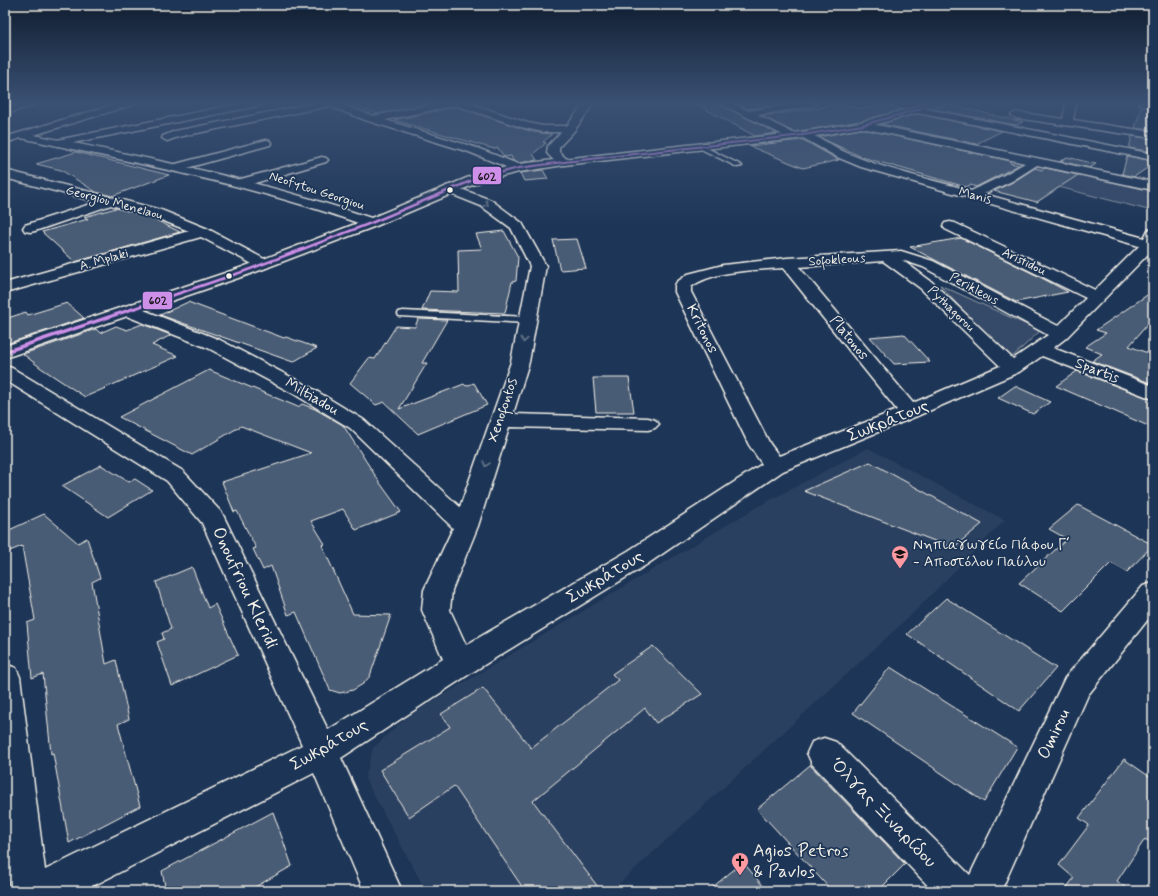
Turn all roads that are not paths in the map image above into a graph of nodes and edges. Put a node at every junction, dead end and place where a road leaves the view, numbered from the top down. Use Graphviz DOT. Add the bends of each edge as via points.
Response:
graph roads {
  1 [pos="66,145"];
  2 [pos="259,145"];
  3 [pos="456,145"];
  4 [pos="554,145"];
  5 [pos="720,145"];
  6 [pos="817,145"];
  7 [pos="954,145"];
  8 [pos="1095,145"];
  9 [pos="701,147"];
  10 [pos="1153,156"];
  11 [pos="322,160"];
  12 [pos="564,162"];
  13 [pos="1034,162"];
  14 [pos="739,166"];
  15 [pos="176,167"];
  16 [pos="519,168"];
  17 [pos="5,174"];
  18 [pos="242,183"];
  19 [pos="1153,186"];
  20 [pos="450,189"];
  21 [pos="972,195"];
  22 [pos="109,202"];
  23 [pos="370,223"];
  24 [pos="950,226"];
  25 [pos="30,228"];
  26 [pos="203,232"];
  27 [pos="1152,241"];
  28 [pos="886,256"];
  29 [pos="787,263"];
  30 [pos="263,264"];
  31 [pos="5,288"];
  32 [pos="1097,297"];
  33 [pos="130,311"];
  34 [pos="403,314"];
  35 [pos="528,320"];
  36 [pos="1060,334"];
  37 [pos="1040,349"];
  38 [pos="5,352"];
  39 [pos="1012,368"];
  40 [pos="5,372"];
  41 [pos="1153,393"];
  42 [pos="910,412"];
  43 [pos="500,420"];
  44 [pos="648,424"];
  45 [pos="775,466"];
  46 [pos="466,526"];
  47 [pos="1153,593"];
  48 [pos="460,664"];
  49 [pos="5,677"];
  50 [pos="322,752"];
  51 [pos="824,753"];
  52 [pos="29,891"];
  53 [pos="43,891"];
  54 [pos="383,891"];
  55 [pos="959,891"];
  56 [pos="982,891"];
  1 -- 15 [label="street, Neofytou Georgiou"];
  2 -- 15 [label="street"];
  3 -- 16 [label="street"];
  4 -- 12 [label="street" via="553,153"];
  5 -- 9 [label="street"];
  6 -- 21 [label="street, Manis" via="865,165"];
  7 -- 13 [label="street"];
  8 -- 10 [label="street"];
  9 -- 12 [label="street"];
  9 -- 14 [label="lane"];
  11 -- 18 [label="street"];
  12 -- 16 [label="street"];
  13 -- 19 [label="street"];
  13 -- 21 [label="street"];
  15 -- 18 [label="street, Neofytou Georgiou"];
  16 -- 20 [label="street" via="478,178"];
  17 -- 22 [label="street, Georgiou Menelaou"];
  18 -- 23 [label="street, Neofytou Georgiou" via="328,207"];
  20 -- 23 [label="street"];
  20 -- 35 [label="street, Xenofontos, one-way" via="486,203 517,226 538,266"];
  21 -- 27 [label="street, Manis"];
  22 -- 25 [label="street"];
  22 -- 26 [label="street, Georgiou Menelaou" via="156,213"];
  23 -- 30 [label="street"];
  24 -- 32 [label="street, Aristidou"];
  26 -- 30 [label="street, Georgiou Menelaou"];
  26 -- 31 [label="street, A. Mplaki"];
  27 -- 32 [label="street, Σωκράτους"];
  28 -- 29 [label="street, Sofokleous"];
  28 -- 36 [label="street, Perikleous" via="901,255 921,260"];
  28 -- 39 [label="street, Pythagorou" via="926,284"];
  29 -- 42 [label="street, Platonos"];
  29 -- 45 [label="street, Kritonos" via="723,270 694,277 683,284 683,292 760,445"];
  30 -- 33 [label="street"];
  32 -- 36 [label="street, Σωκράτους"];
  33 -- 38 [label="street"];
  33 -- 46 [label="street, Miltiadou" via="214,344 301,390 357,424"];
  34 -- 35 [label="lane"];
  35 -- 43 [label="street, Xenofontos, one-way" via="520,362"];
  36 -- 37 [label="street, Σωκράτους"];
  37 -- 39 [label="street, Σωκράτους"];
  37 -- 41 [label="street, Spartis"];
  39 -- 42 [label="street, Σωκράτους"];
  40 -- 50 [label="street, Onoufriou Kleridi" via="175,476 213,520"];
  42 -- 45 [label="street, Σωκράτους"];
  43 -- 44 [label="street"];
  43 -- 46 [label="street, Xenofontos, one-way"];
  45 -- 48 [label="street, Σωκράτους" via="637,558"];
  46 -- 48 [label="street, Xenofontos" via="438,590 436,610"];
  47 -- 56 [label="street, Omirou" via="1076,687"];
  48 -- 50 [label="street, Σωκράτους"];
  49 -- 52 [label="street"];
  50 -- 53 [label="street, Σωκράτους"];
  50 -- 54 [label="street, Onoufriou Kleridi"];
  51 -- 55 [label="street, Όλγας Ξιναρίδου"];
}
